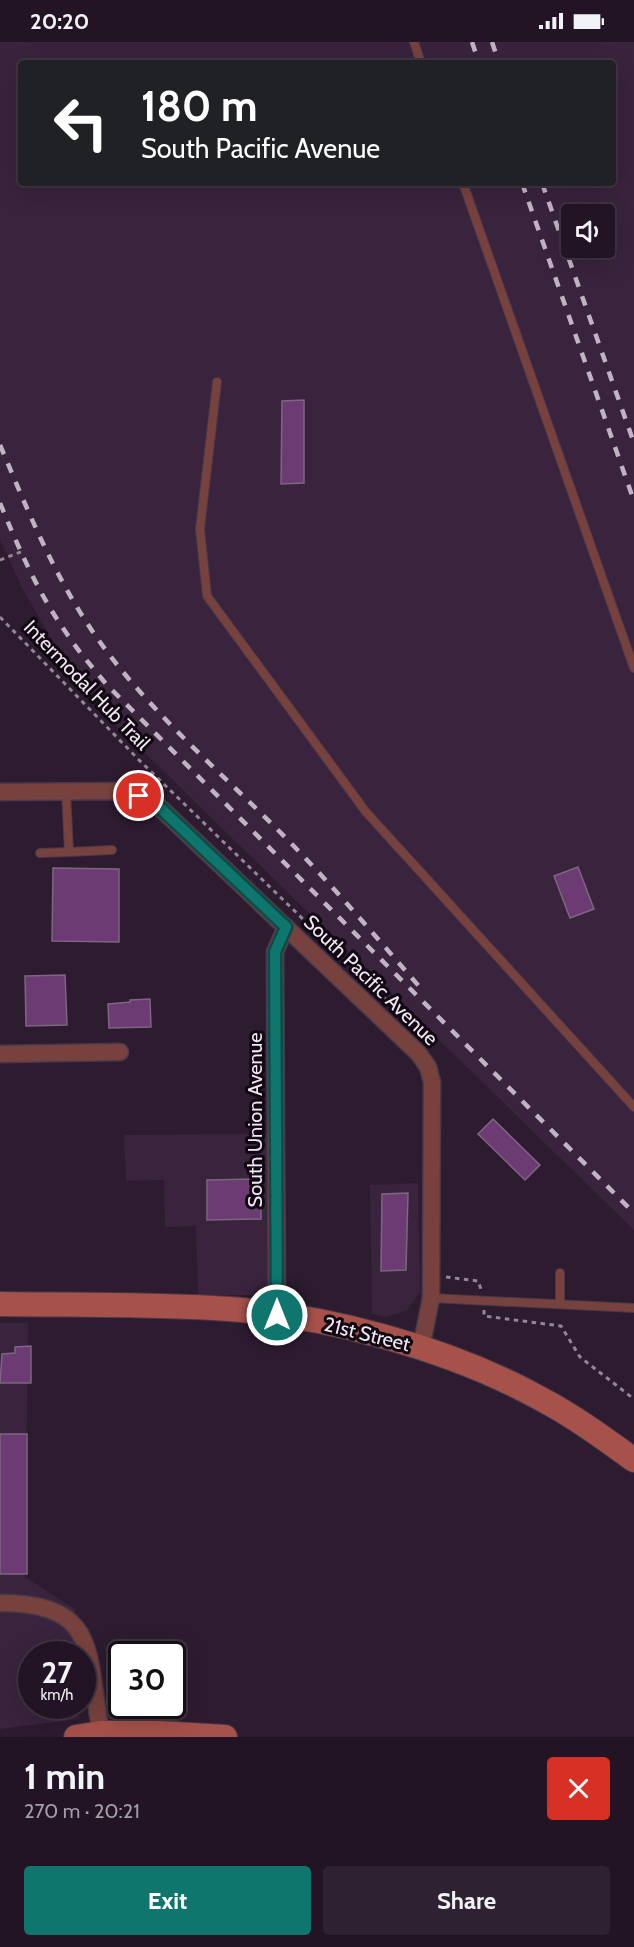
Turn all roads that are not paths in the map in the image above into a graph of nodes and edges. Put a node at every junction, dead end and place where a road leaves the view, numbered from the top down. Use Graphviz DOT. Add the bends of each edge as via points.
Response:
graph roads {
  1 [pos="414,42"];
  2 [pos="420,60"];
  3 [pos="464,186"];
  4 [pos="217,382"];
  5 [pos="634,668"];
  6 [pos="66,791"];
  7 [pos="0,792"];
  8 [pos="112,850"];
  9 [pos="69,852"];
  10 [pos="40,853"];
  11 [pos="286,927"];
  12 [pos="120,1052"];
  13 [pos="0,1054"];
  14 [pos="634,1107"];
  15 [pos="560,1273"];
  16 [pos="431,1298"];
  17 [pos="0,1304"];
  18 [pos="560,1304"];
  19 [pos="634,1308"];
  20 [pos="277,1315"];
  21 [pos="421,1348"];
  22 [pos="634,1460"];
  23 [pos="0,1603"];
  24 [pos="101,1735"];
  25 [pos="76,1737"];
  26 [pos="225,1737"];
  1 -- 2 [label="lane"];
  3 -- 5 [label="lane"];
  4 -- 14 [label="lane" via="200,529 207,596 366,812"];
  6 -- 7 [label="street, South Pacific Avenue"];
  6 -- 9 [label="lane"];
  6 -- 11 [label="street, South Pacific Avenue" via="124,791 153,801"];
  8 -- 9 [label="lane"];
  9 -- 10 [label="lane"];
  11 -- 16 [label="street, South Pacific Avenue" via="428,1067 432,1082"];
  11 -- 20 [label="street, South Union Avenue" via="275,952"];
  12 -- 13 [label="street"];
  15 -- 18 [label="lane"];
  16 -- 18 [label="lane"];
  16 -- 21 [label="street, South Pacific Avenue"];
  17 -- 20 [label="main road, 21st Street" via="215,1308"];
  18 -- 19 [label="lane"];
  20 -- 21 [label="main road, 21st Street" via="350,1328"];
  21 -- 22 [label="main road, 21st Street" via="544,1400"];
  23 -- 24 [label="street" via="22,1603 56,1612 82,1635 90,1661"];
  24 -- 25 [label="main road"];
  24 -- 26 [label="main road"];
}
